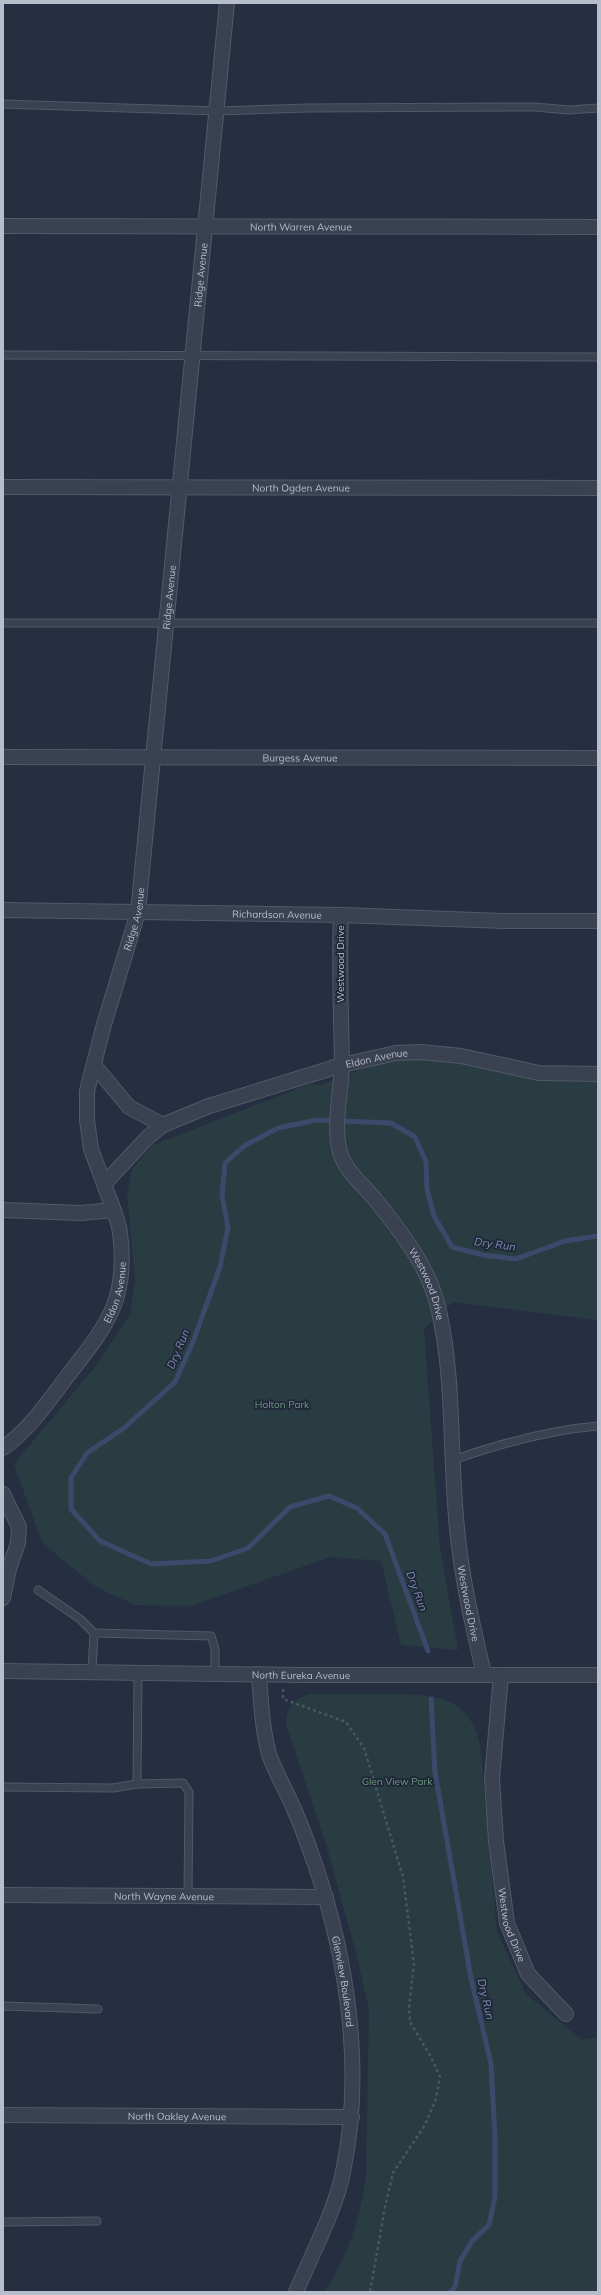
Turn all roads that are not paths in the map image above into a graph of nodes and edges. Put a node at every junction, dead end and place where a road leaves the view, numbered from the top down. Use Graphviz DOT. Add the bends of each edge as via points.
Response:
graph roads {
  1 [pos="227,3"];
  2 [pos="3,104"];
  3 [pos="598,108"];
  4 [pos="216,111"];
  5 [pos="3,226"];
  6 [pos="205,227"];
  7 [pos="598,227"];
  8 [pos="3,355"];
  9 [pos="192,355"];
  10 [pos="598,357"];
  11 [pos="3,487"];
  12 [pos="179,487"];
  13 [pos="598,488"];
  14 [pos="598,622"];
  15 [pos="3,623"];
  16 [pos="166,624"];
  17 [pos="3,756"];
  18 [pos="154,757"];
  19 [pos="598,758"];
  20 [pos="3,910"];
  21 [pos="138,912"];
  22 [pos="341,915"];
  23 [pos="598,922"];
  24 [pos="94,1065"];
  25 [pos="342,1065"];
  26 [pos="598,1074"];
  27 [pos="163,1125"];
  28 [pos="104,1184"];
  29 [pos="3,1210"];
  30 [pos="112,1210"];
  31 [pos="598,1426"];
  32 [pos="3,1448"];
  33 [pos="453,1460"];
  34 [pos="3,1494"];
  35 [pos="6,1568"];
  36 [pos="38,1590"];
  37 [pos="3,1598"];
  38 [pos="94,1633"];
  39 [pos="3,1671"];
  40 [pos="92,1672"];
  41 [pos="138,1673"];
  42 [pos="215,1674"];
  43 [pos="259,1674"];
  44 [pos="484,1674"];
  45 [pos="501,1675"];
  46 [pos="598,1675"];
  47 [pos="137,1784"];
  48 [pos="3,1787"];
  49 [pos="3,1895"];
  50 [pos="188,1896"];
  51 [pos="326,1897"];
  52 [pos="3,2006"];
  53 [pos="98,2009"];
  54 [pos="566,2014"];
  55 [pos="3,2115"];
  56 [pos="352,2117"];
  57 [pos="3,2222"];
  58 [pos="97,2222"];
  59 [pos="296,2292"];
  1 -- 4 [label="street, Ridge Avenue"];
  2 -- 4 [label="lane"];
  3 -- 4 [label="lane" via="307,108"];
  4 -- 6 [label="street, Ridge Avenue"];
  5 -- 6 [label="street, North Warren Avenue"];
  6 -- 7 [label="street, North Warren Avenue"];
  6 -- 9 [label="street, Ridge Avenue"];
  8 -- 9 [label="lane"];
  9 -- 10 [label="lane"];
  9 -- 12 [label="street, Ridge Avenue"];
  11 -- 12 [label="street, North Ogden Avenue"];
  12 -- 13 [label="street, North Ogden Avenue"];
  12 -- 16 [label="street, Ridge Avenue"];
  14 -- 16 [label="lane"];
  15 -- 16 [label="lane"];
  16 -- 18 [label="street, Ridge Avenue"];
  17 -- 18 [label="street, Burgess Avenue"];
  18 -- 19 [label="street, Burgess Avenue"];
  18 -- 21 [label="street, Ridge Avenue"];
  20 -- 21 [label="street, Richardson Avenue"];
  21 -- 22 [label="street, Richardson Avenue"];
  21 -- 24 [label="street, Ridge Avenue"];
  22 -- 23 [label="street, Richardson Avenue"];
  22 -- 25 [label="street, Westwood Drive" via="339,969"];
  24 -- 27 [label="street" via="129,1107"];
  24 -- 28 [label="street, Ridge Avenue" via="87,1091 87,1120 91,1149"];
  25 -- 26 [label="street, Eldon Avenue" via="396,1053 421,1052 461,1056 540,1073"];
  25 -- 27 [label="street, Eldon Avenue" via="209,1106"];
  25 -- 33 [label="street, Westwood Drive" via="338,1101 341,1156 351,1174 374,1198 424,1266 437,1299 445,1335"];
  27 -- 28 [label="street, Eldon Avenue" via="148,1137"];
  28 -- 30 [label="street, Eldon Avenue"];
  29 -- 30 [label="street" via="73,1213"];
  30 -- 32 [label="street, Eldon Avenue" via="120,1232 121,1281 116,1305 105,1327 38,1415"];
  31 -- 33 [label="lane" via="576,1428 492,1446"];
  33 -- 44 [label="street, Westwood Drive" via="456,1519 468,1608"];
  34 -- 35 [label="street" via="19,1527 18,1543"];
  35 -- 37 [label="street"];
  36 -- 38 [label="lane" via="80,1619"];
  38 -- 40 [label="lane"];
  38 -- 42 [label="lane" via="211,1636 216,1649"];
  39 -- 40 [label="street, North Eureka Avenue"];
  40 -- 41 [label="street, North Eureka Avenue"];
  41 -- 42 [label="street, North Eureka Avenue"];
  41 -- 47 [label="lane"];
  42 -- 43 [label="street, North Eureka Avenue"];
  43 -- 44 [label="street, North Eureka Avenue"];
  43 -- 51 [label="street, Glenview Boulevard" via="262,1723 270,1756 299,1819"];
  44 -- 45 [label="street, North Eureka Avenue"];
  45 -- 46 [label="street, North Eureka Avenue"];
  45 -- 54 [label="street, Westwood Drive" via="492,1778 496,1842 506,1923 528,1974"];
  47 -- 48 [label="lane" via="113,1788"];
  47 -- 50 [label="lane" via="183,1783 189,1792"];
  49 -- 50 [label="street, North Wayne Avenue"];
  50 -- 51 [label="street, North Wayne Avenue"];
  51 -- 56 [label="street, Glenview Boulevard" via="348,1999"];
  52 -- 53 [label="lane"];
  55 -- 56 [label="street, North Oakley Avenue"];
  56 -- 59 [label="street, Glenview Boulevard" via="338,2192"];
  57 -- 58 [label="lane"];
}
